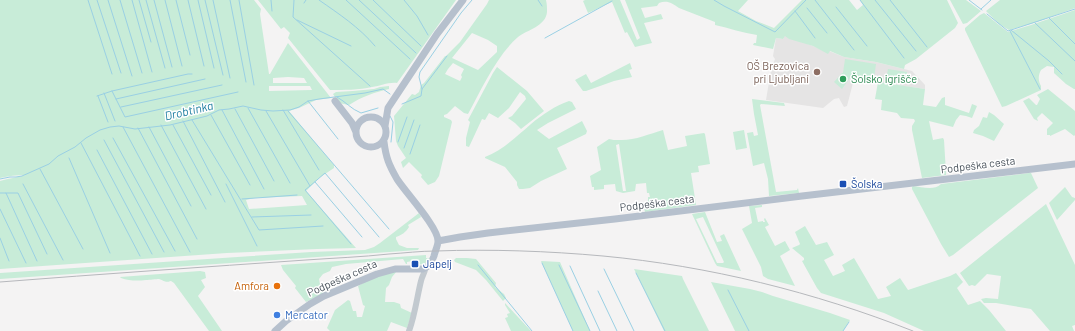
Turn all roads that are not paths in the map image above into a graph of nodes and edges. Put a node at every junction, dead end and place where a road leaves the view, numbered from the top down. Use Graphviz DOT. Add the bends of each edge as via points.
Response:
graph roads {
  1 [pos="463,0"];
  2 [pos="336,101"];
  3 [pos="388,108"];
  4 [pos="343,111"];
  5 [pos="373,118"];
  6 [pos="365,119"];
  7 [pos="385,126"];
  8 [pos="356,132"];
  9 [pos="384,142"];
  10 [pos="374,147"];
  11 [pos="387,159"];
  12 [pos="1075,164"];
  13 [pos="438,241"];
  14 [pos="422,269"];
  15 [pos="275,331"];
  16 [pos="409,331"];
  1 -- 3 [label="main road"];
  2 -- 4 [label="main road"];
  3 -- 5 [label="main road"];
  3 -- 7 [label="main road"];
  4 -- 6 [label="main road" via="356,119"];
  4 -- 8 [label="main road"];
  5 -- 6 [label="main road"];
  5 -- 7 [label="main road"];
  6 -- 8 [label="main road" via="359,124"];
  7 -- 9 [label="main road"];
  8 -- 10 [label="main road" via="363,145"];
  9 -- 10 [label="main road"];
  9 -- 11 [label="main road"];
  10 -- 11 [label="main road"];
  11 -- 13 [label="main road" via="398,181 435,230"];
  12 -- 13 [label="main road, Podpeška cesta"];
  13 -- 14 [label="main road" via="433,260"];
  14 -- 15 [label="main road, Podpeška cesta" via="389,270 324,296"];
  14 -- 16 [label="street" via="422,279"];
}
